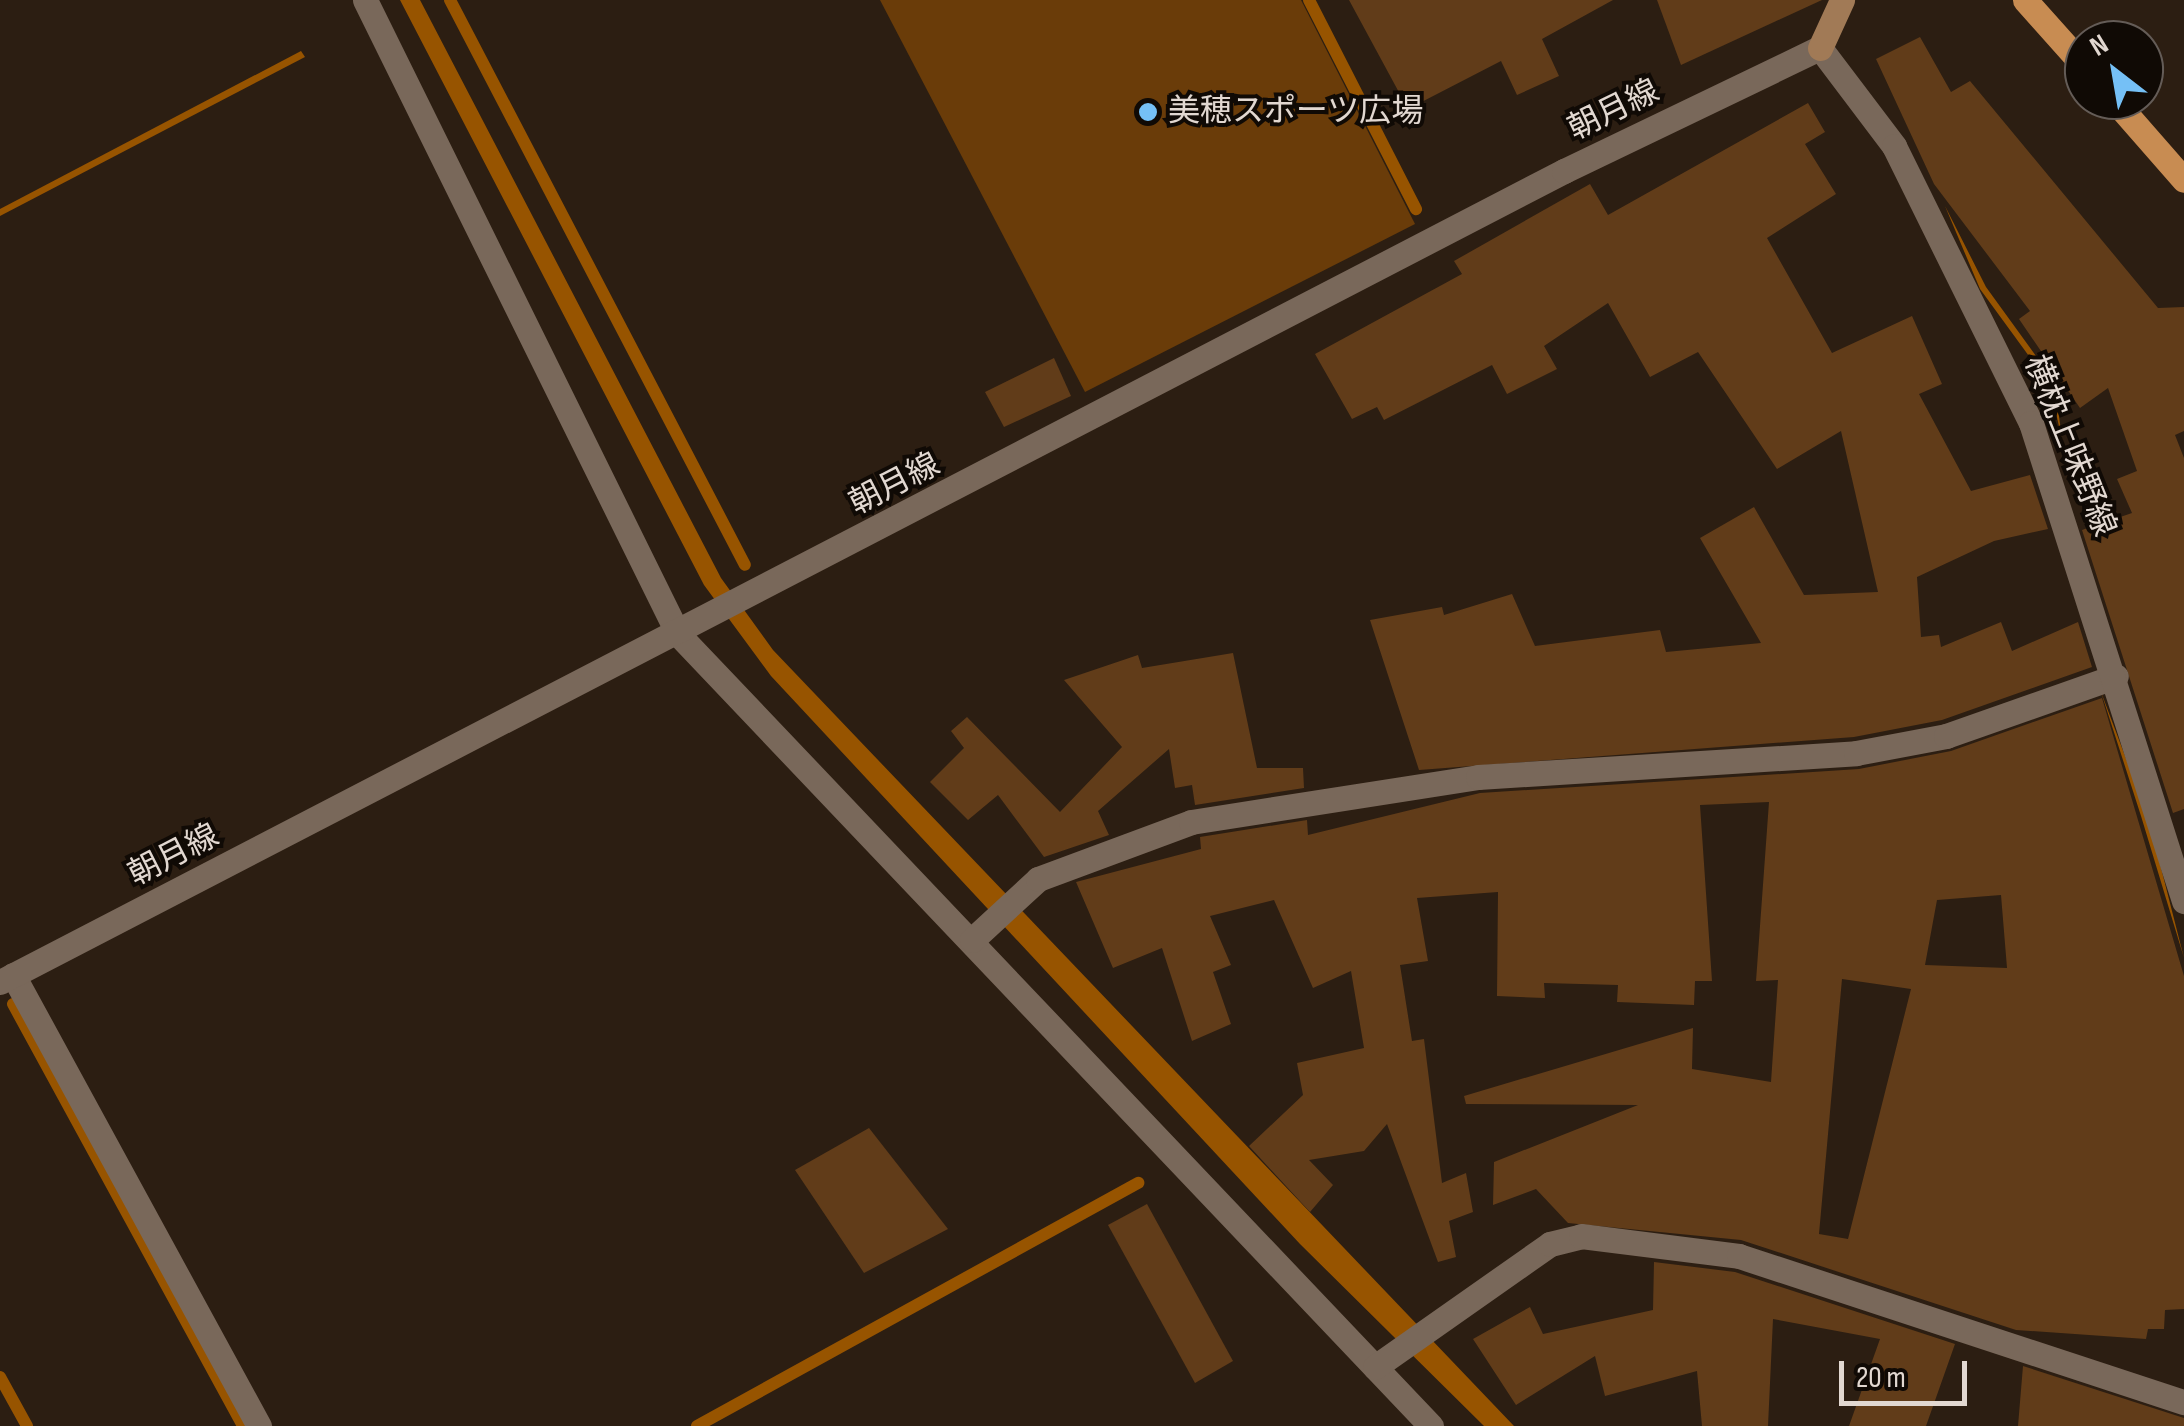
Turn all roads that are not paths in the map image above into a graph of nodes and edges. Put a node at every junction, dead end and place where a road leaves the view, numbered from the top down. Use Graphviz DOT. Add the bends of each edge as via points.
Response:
graph roads {
  1 [pos="365,0"];
  2 [pos="1842,0"];
  3 [pos="2025,0"];
  4 [pos="2064,44"];
  5 [pos="1820,48"];
  6 [pos="2132,120"];
  7 [pos="2184,180"];
  8 [pos="678,634"];
  9 [pos="2116,676"];
  10 [pos="2184,901"];
  11 [pos="972,940"];
  12 [pos="7,978"];
  13 [pos="1375,1367"];
  14 [pos="2184,1402"];
  15 [pos="259,1426"];
  16 [pos="1431,1426"];
  1 -- 8 [label="street"];
  2 -- 5 [label="street"];
  3 -- 4 [label="main road"];
  5 -- 8 [label="street, 朝月線" via="1564,171"];
  5 -- 9 [label="street, 横枕上味野線" via="1894,146 1970,293 2063,505"];
  6 -- 7 [label="main road"];
  8 -- 11 [label="street"];
  8 -- 12 [label="street, 朝月線"];
  9 -- 10 [label="street, 横枕上味野線"];
  9 -- 11 [label="street" via="1946,736 1856,753 1478,777 1191,822 1038,880"];
  11 -- 13 [label="street"];
  12 -- 15 [label="street"];
  13 -- 14 [label="street" via="1504,1274 1581,1236 1740,1256"];
  13 -- 16 [label="street"];
}
